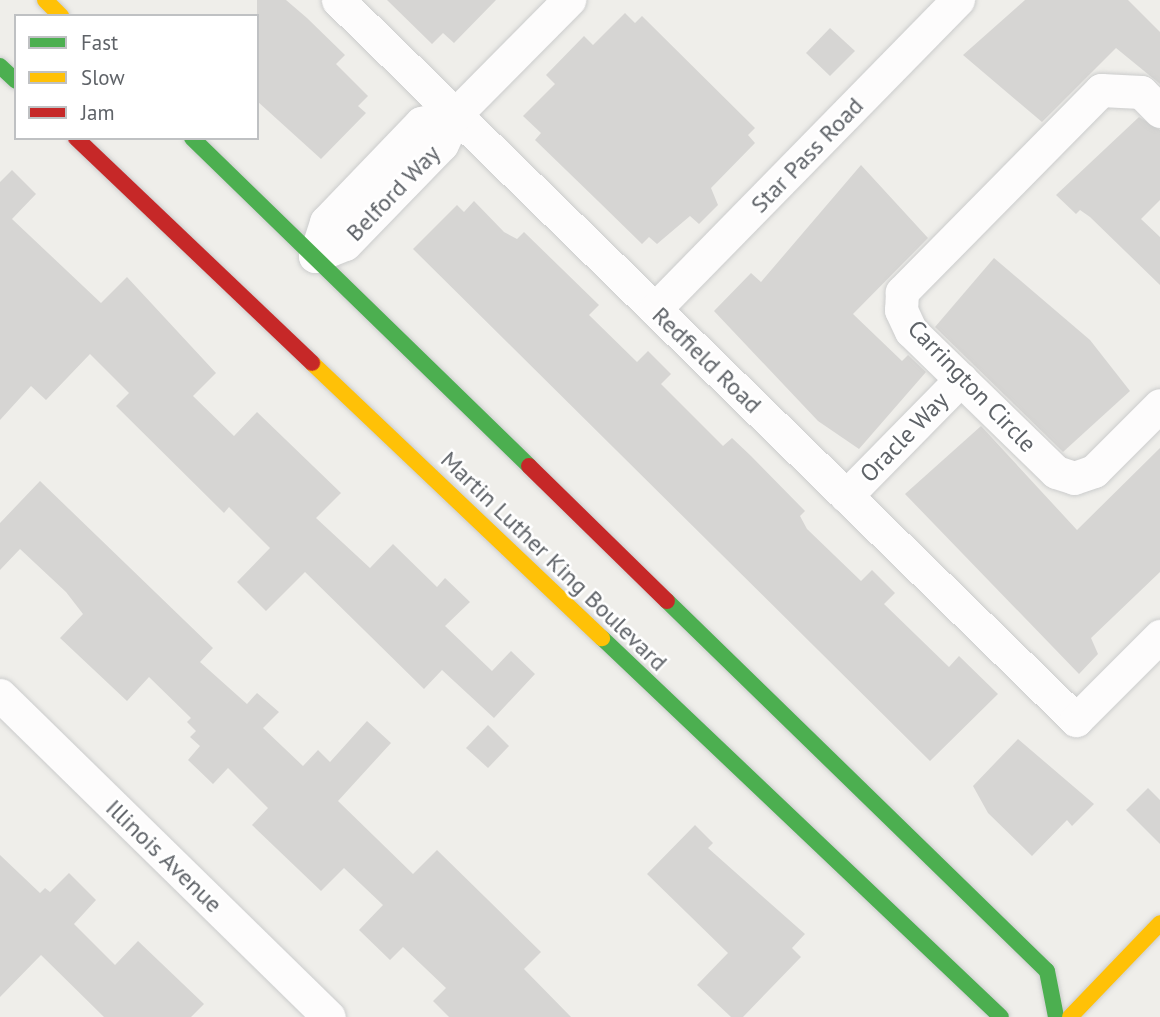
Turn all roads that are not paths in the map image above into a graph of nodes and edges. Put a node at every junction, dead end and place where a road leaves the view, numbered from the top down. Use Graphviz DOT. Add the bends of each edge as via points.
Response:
graph roads {
  1 [pos="45,0"];
  2 [pos="338,0"];
  3 [pos="569,0"];
  4 [pos="958,0"];
  5 [pos="59,14"];
  6 [pos="0,66"];
  7 [pos="14,79"];
  8 [pos="1160,111"];
  9 [pos="456,114"];
  10 [pos="78,140"];
  11 [pos="194,140"];
  12 [pos="315,256"];
  13 [pos="655,309"];
  14 [pos="961,379"];
  15 [pos="1160,405"];
  16 [pos="846,496"];
  17 [pos="1160,636"];
  18 [pos="0,695"];
  19 [pos="1160,923"];
  20 [pos="329,1017"];
  21 [pos="1000,1017"];
  22 [pos="1056,1017"];
  23 [pos="1070,1017"];
  1 -- 5 [label="main road"];
  2 -- 9 [label="street, Redfield Road"];
  3 -- 9 [label="street, Belford Way"];
  4 -- 13 [label="street, Star Pass Road"];
  6 -- 7 [label="main road"];
  8 -- 14 [label="street, Carrington Circle" via="1141,92 1101,90 902,292 901,310 911,331"];
  9 -- 12 [label="street, Belford Way" via="442,144 345,244"];
  9 -- 13 [label="street, Redfield Road"];
  10 -- 21 [label="main road, Martin Luther King Boulevard"];
  11 -- 12 [label="main road"];
  12 -- 22 [label="main road" via="1047,971"];
  13 -- 16 [label="street, Redfield Road"];
  14 -- 15 [label="street, Carrington Circle" via="1056,472 1074,478 1094,471"];
  14 -- 16 [label="street, Oracle Way"];
  16 -- 17 [label="street, Redfield Road" via="1076,720"];
  18 -- 20 [label="street, Illinois Avenue"];
  19 -- 23 [label="main road"];
}
